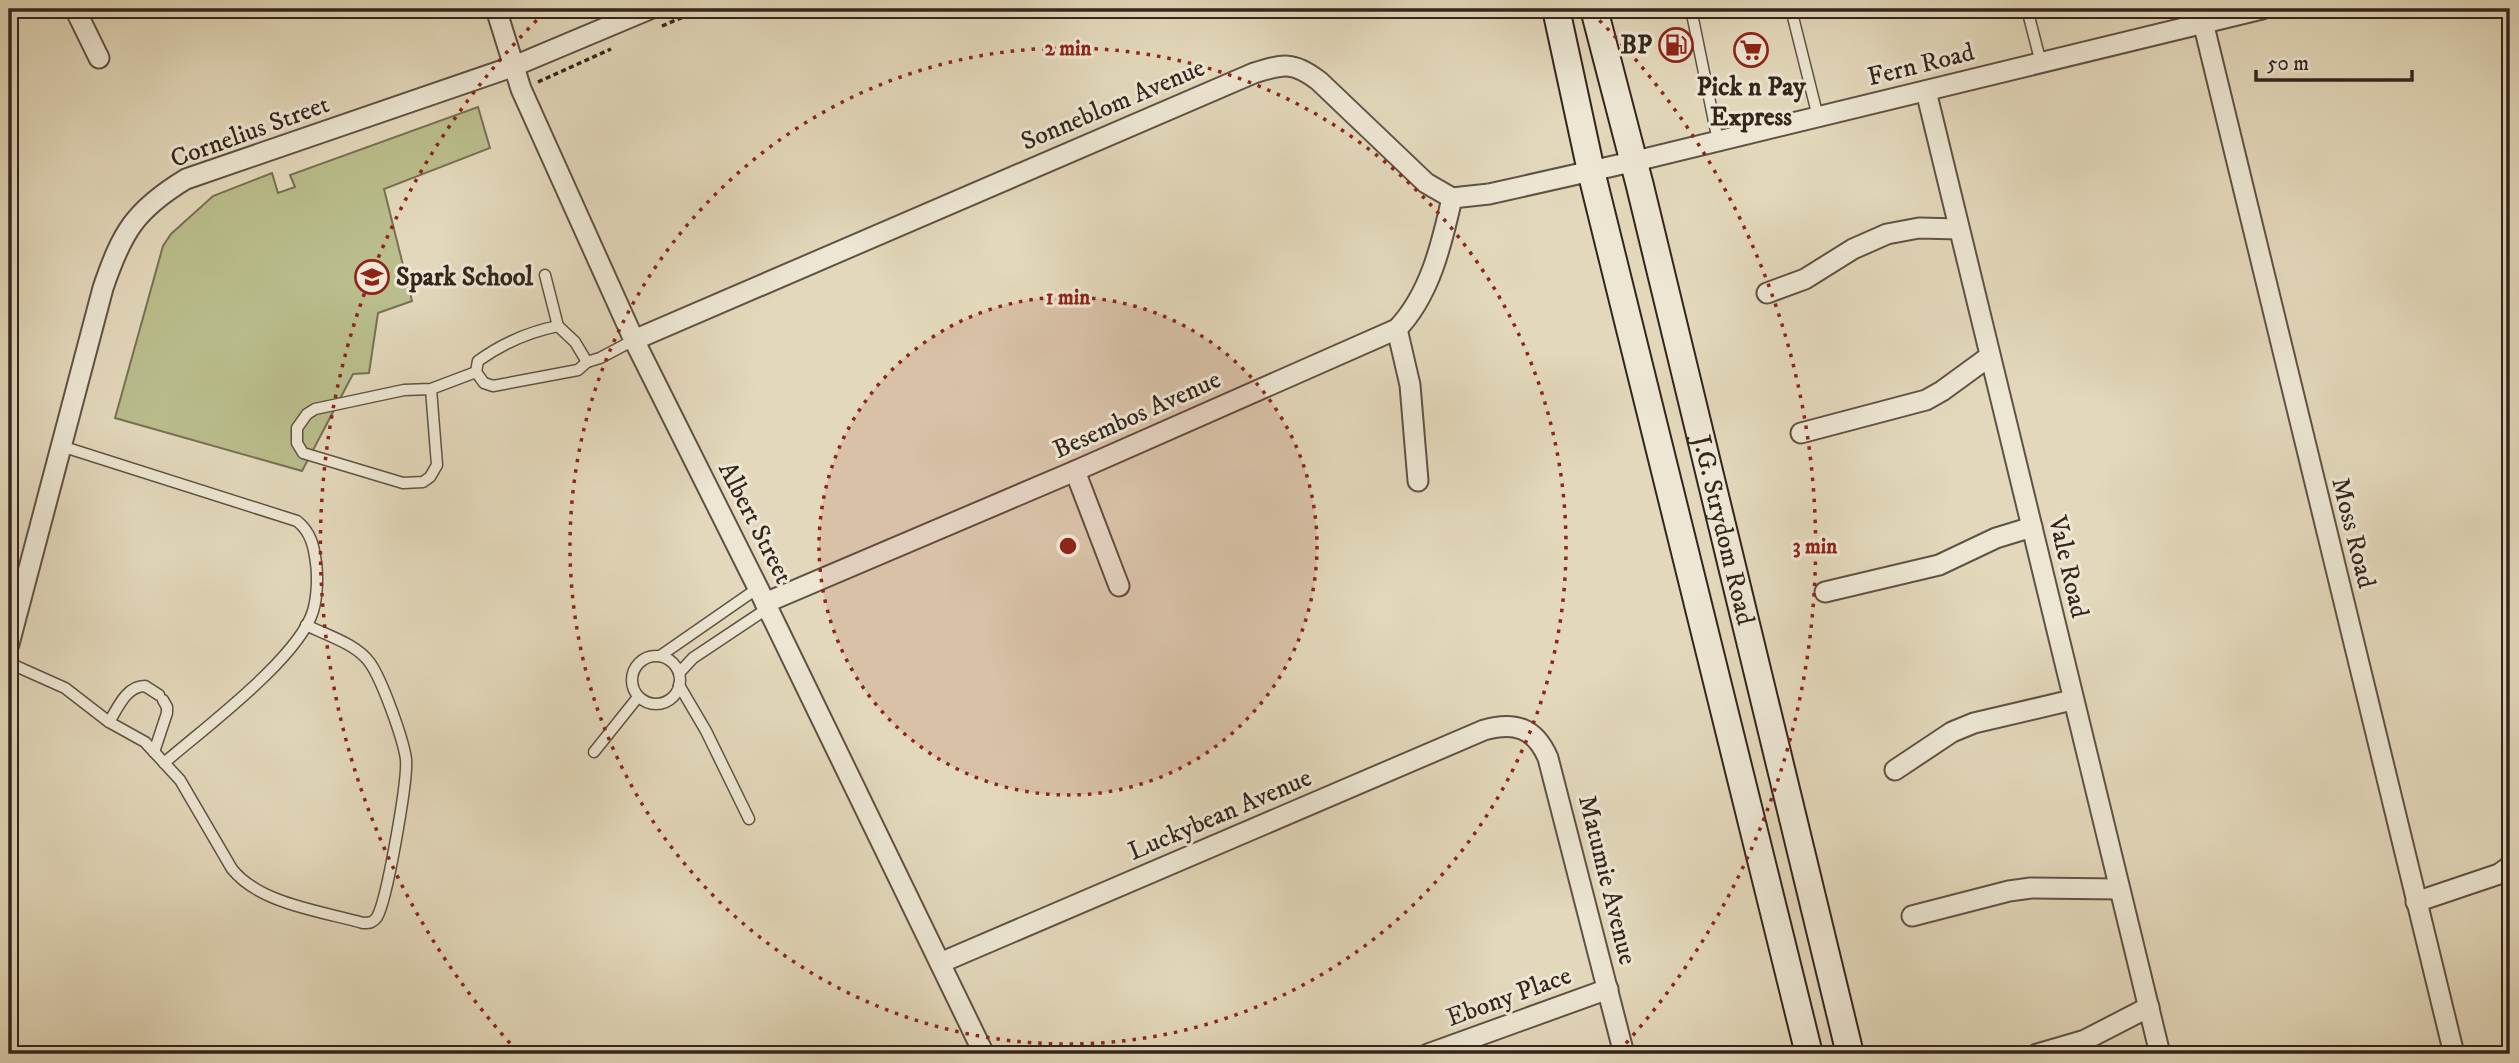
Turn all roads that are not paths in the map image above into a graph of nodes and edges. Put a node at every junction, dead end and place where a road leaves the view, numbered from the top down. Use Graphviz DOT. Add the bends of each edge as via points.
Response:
graph roads {
  1 [pos="75,9"];
  2 [pos="496,9"];
  3 [pos="650,9"];
  4 [pos="1556,9"];
  5 [pos="1597,9"];
  6 [pos="1691,9"];
  7 [pos="1791,9"];
  8 [pos="2027,9"];
  9 [pos="2262,9"];
  10 [pos="2203,22"];
  11 [pos="99,58"];
  12 [pos="2041,63"];
  13 [pos="512,67"];
  14 [pos="1926,91"];
  15 [pos="1818,117"];
  16 [pos="1718,141"];
  17 [pos="1634,162"];
  18 [pos="1591,171"];
  19 [pos="1452,198"];
  20 [pos="1959,229"];
  21 [pos="545,275"];
  22 [pos="1767,293"];
  23 [pos="558,326"];
  24 [pos="1397,329"];
  25 [pos="634,340"];
  26 [pos="1990,356"];
  27 [pos="587,362"];
  28 [pos="476,373"];
  29 [pos="431,389"];
  30 [pos="1801,433"];
  31 [pos="61,446"];
  32 [pos="1074,471"];
  33 [pos="1418,481"];
  34 [pos="2032,527"];
  35 [pos="1119,586"];
  36 [pos="1825,592"];
  37 [pos="763,599"];
  38 [pos="306,625"];
  39 [pos="9,643"];
  40 [pos="660,656"];
  41 [pos="9,663"];
  42 [pos="679,673"];
  43 [pos="679,685"];
  44 [pos="638,697"];
  45 [pos="2072,700"];
  46 [pos="109,722"];
  47 [pos="1523,729"];
  48 [pos="594,751"];
  49 [pos="154,752"];
  50 [pos="164,762"];
  51 [pos="1895,771"];
  52 [pos="749,820"];
  53 [pos="2510,866"];
  54 [pos="2119,889"];
  55 [pos="2416,902"];
  56 [pos="1912,916"];
  57 [pos="940,963"];
  58 [pos="1608,989"];
  59 [pos="2149,1007"];
  60 [pos="984,1054"];
  61 [pos="1428,1054"];
  62 [pos="1624,1054"];
  63 [pos="1810,1054"];
  64 [pos="1850,1054"];
  65 [pos="2037,1054"];
  66 [pos="2160,1054"];
  67 [pos="2454,1054"];
  1 -- 11 [label="street"];
  2 -- 13 [label="street, Albert Street"];
  3 -- 13 [label="street, Cornelius Street"];
  4 -- 18 [label="street, J.G. Strydom Road"];
  5 -- 17 [label="street, J.G. Strydom Road"];
  6 -- 16 [label="lane"];
  7 -- 15 [label="lane"];
  8 -- 12 [label="lane"];
  9 -- 10 [label="street, Fern Road"];
  10 -- 12 [label="street, Fern Road"];
  10 -- 55 [label="street, Moss Road"];
  12 -- 14 [label="street, Fern Road"];
  13 -- 25 [label="street, Albert Street"];
  13 -- 31 [label="street, Cornelius Street" via="186,179 140,212 111,264"];
  14 -- 15 [label="street, Fern Road"];
  14 -- 20 [label="street, Vale Road"];
  15 -- 16 [label="street, Fern Road"];
  16 -- 17 [label="street, Fern Road"];
  17 -- 18 [label="street, Fern Road"];
  17 -- 64 [label="street, J.G. Strydom Road"];
  18 -- 19 [label="street"];
  18 -- 63 [label="street, J.G. Strydom Road"];
  19 -- 24 [label="street" via="1441,245 1413,309"];
  19 -- 25 [label="street, Sonneblom Avenue" via="1426,183 1305,70 1281,65"];
  20 -- 22 [label="street" via="1919,228 1887,234 1805,279"];
  20 -- 26 [label="street, Vale Road"];
  21 -- 23 [label="lane"];
  23 -- 27 [label="lane"];
  23 -- 28 [label="lane" via="497,347 478,361"];
  24 -- 32 [label="street, Besembos Avenue"];
  24 -- 33 [label="street" via="1410,385"];
  25 -- 27 [label="lane"];
  25 -- 37 [label="street, Albert Street"];
  26 -- 30 [label="street" via="1926,400"];
  26 -- 34 [label="street, Vale Road"];
  27 -- 28 [label="lane" via="568,373 493,386"];
  28 -- 29 [label="lane"];
  29 -- 29 [label="lane" via="404,390 315,409 297,428 299,448 403,483 423,482 437,465"];
  31 -- 38 [label="lane" via="297,521 314,546 317,570 313,611"];
  31 -- 39 [label="street, Cornelius Street"];
  32 -- 35 [label="street"];
  32 -- 37 [label="street, Besembos Avenue"];
  34 -- 36 [label="street" via="1939,565"];
  34 -- 45 [label="street, Vale Road"];
  37 -- 40 [label="lane"];
  37 -- 42 [label="lane"];
  37 -- 57 [label="street, Albert Street"];
  38 -- 50 [label="lane" via="271,669"];
  38 -- 50 [label="lane" via="370,662 404,747 404,791 374,921 363,923 268,896 242,881 180,780"];
  40 -- 42 [label="lane" via="672,662"];
  40 -- 44 [label="lane" via="648,657 632,674"];
  41 -- 46 [label="lane" via="65,688"];
  42 -- 43 [label="lane"];
  43 -- 44 [label="lane" via="673,697 662,703"];
  43 -- 52 [label="lane"];
  44 -- 48 [label="lane"];
  45 -- 51 [label="street" via="1973,723"];
  45 -- 54 [label="street, Vale Road"];
  46 -- 49 [label="lane"];
  46 -- 49 [label="lane" via="134,688 145,686 167,707"];
  47 -- 57 [label="street, Luckybean Avenue" via="1485,730"];
  47 -- 58 [label="street, Matumie Avenue" via="1537,738 1550,765"];
  49 -- 50 [label="lane"];
  53 -- 55 [label="street" via="2499,874"];
  54 -- 56 [label="street" via="2031,888"];
  54 -- 59 [label="street, Vale Road"];
  55 -- 67 [label="street, Moss Road"];
  57 -- 60 [label="street, Albert Street"];
  58 -- 61 [label="street, Ebony Place"];
  58 -- 62 [label="street, Matumie Avenue"];
  59 -- 65 [label="street" via="2085,1040"];
  59 -- 66 [label="street, Vale Road"];
}
